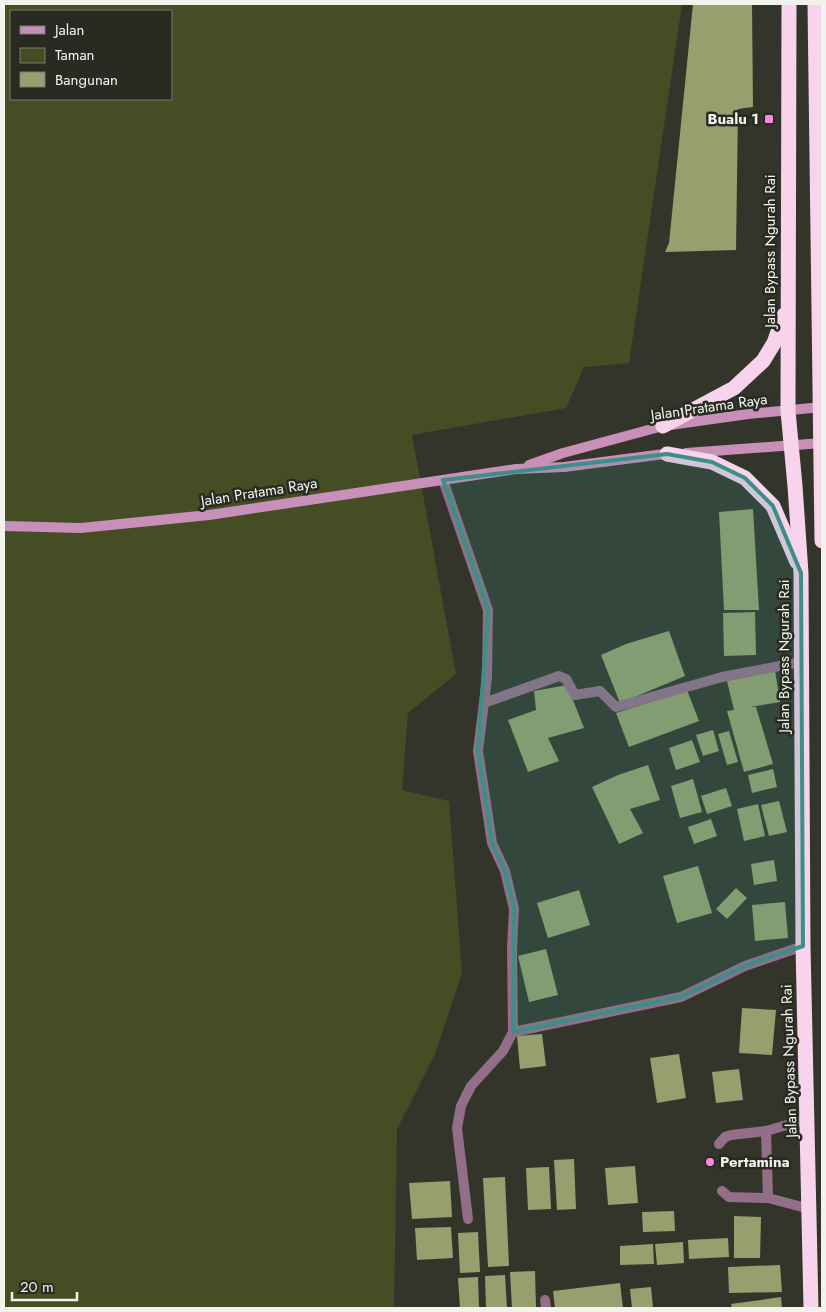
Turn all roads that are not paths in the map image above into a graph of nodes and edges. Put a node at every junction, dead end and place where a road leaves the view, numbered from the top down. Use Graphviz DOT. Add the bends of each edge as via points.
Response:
graph roads {
  1 [pos="789,4"];
  2 [pos="814,4"];
  3 [pos="819,56"];
  4 [pos="788,305"];
  5 [pos="822,407"];
  6 [pos="788,411"];
  7 [pos="663,426"];
  8 [pos="822,443"];
  9 [pos="791,445"];
  10 [pos="667,454"];
  11 [pos="516,469"];
  12 [pos="822,475"];
  13 [pos="443,480"];
  14 [pos="4,526"];
  15 [pos="822,541"];
  16 [pos="801,573"];
  17 [pos="802,662"];
  18 [pos="484,704"];
  19 [pos="803,946"];
  20 [pos="513,1032"];
  21 [pos="808,1119"];
  22 [pos="766,1131"];
  23 [pos="719,1144"];
  24 [pos="722,1191"];
  25 [pos="768,1198"];
  26 [pos="810,1209"];
  27 [pos="468,1219"];
  28 [pos="811,1308"];
  1 -- 4 [label="highway, Jalan Bypass Ngurah Rai"];
  2 -- 3 [label="highway"];
  3 -- 5 [label="highway"];
  4 -- 6 [label="highway, Jalan Bypass Ngurah Rai"];
  4 -- 7 [label="highway" via="774,343 763,361 734,388"];
  5 -- 6 [label="main road, Jalan Pratama Raya"];
  5 -- 8 [label="highway"];
  6 -- 7 [label="main road, Jalan Pratama Raya"];
  6 -- 9 [label="highway, Jalan Bypass Ngurah Rai"];
  7 -- 11 [label="main road, Jalan Pratama Raya"];
  8 -- 9 [label="main road, Jalan Pratama Raya"];
  8 -- 12 [label="highway"];
  9 -- 10 [label="main road, Jalan Pratama Raya"];
  9 -- 16 [label="highway, Jalan Bypass Ngurah Rai"];
  10 -- 11 [label="main road, Jalan Pratama Raya" via="564,467"];
  10 -- 16 [label="highway" via="712,462 745,478 773,506"];
  11 -- 13 [label="main road, Jalan Pratama Raya"];
  12 -- 15 [label="highway"];
  13 -- 14 [label="main road, Jalan Pratama Raya" via="209,515 81,528"];
  13 -- 18 [label="street" via="488,610"];
  16 -- 17 [label="highway, Jalan Bypass Ngurah Rai"];
  17 -- 18 [label="street" via="722,677 616,707 600,691 575,695 566,679 559,676"];
  17 -- 19 [label="highway, Jalan Bypass Ngurah Rai"];
  18 -- 20 [label="street" via="478,751 492,843 505,871 514,909"];
  19 -- 20 [label="street" via="745,966 681,997"];
  19 -- 21 [label="highway, Jalan Bypass Ngurah Rai"];
  20 -- 27 [label="street" via="503,1051 472,1086 461,1106 457,1128"];
  21 -- 22 [label="street"];
  21 -- 26 [label="highway, Jalan Bypass Ngurah Rai"];
  22 -- 23 [label="street" via="731,1135"];
  22 -- 25 [label="street"];
  24 -- 25 [label="street" via="729,1197"];
  25 -- 26 [label="street"];
  26 -- 28 [label="highway, Jalan Bypass Ngurah Rai"];
}
